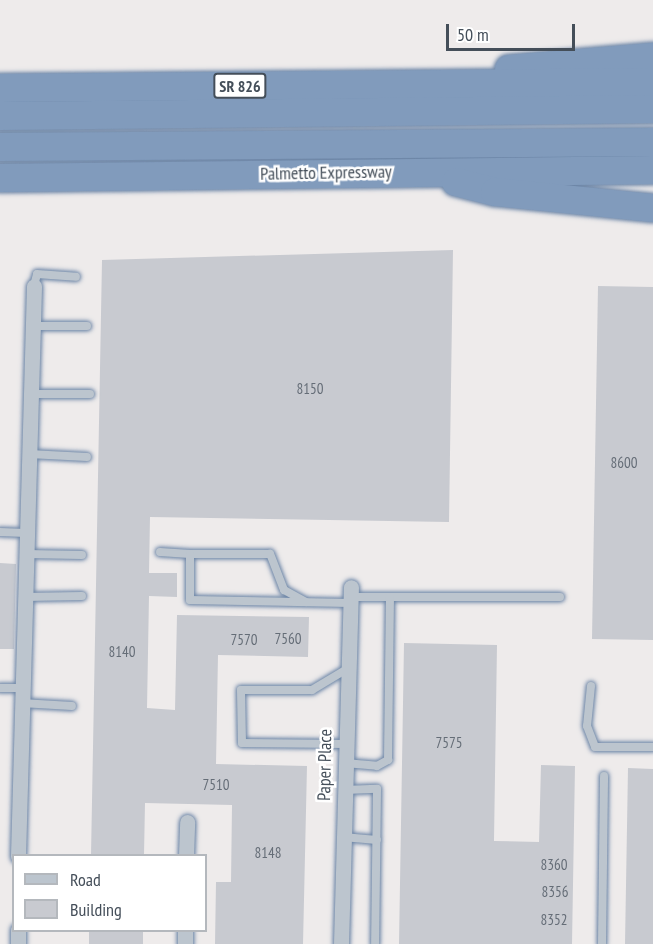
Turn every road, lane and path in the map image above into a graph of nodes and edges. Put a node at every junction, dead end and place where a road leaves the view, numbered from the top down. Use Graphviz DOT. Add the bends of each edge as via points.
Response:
graph roads {
  1 [pos="653,57"];
  2 [pos="653,82"];
  3 [pos="391,85"];
  4 [pos="0,88"];
  5 [pos="653,110"];
  6 [pos="0,116"];
  7 [pos="653,142"];
  8 [pos="0,147"];
  9 [pos="653,170"];
  10 [pos="414,172"];
  11 [pos="7,178"];
  12 [pos="653,208"];
  13 [pos="76,277"];
  14 [pos="34,286"];
  15 [pos="33,326"];
  16 [pos="87,326"];
  17 [pos="31,393"];
  18 [pos="90,394"];
  19 [pos="29,454"];
  20 [pos="87,457"];
  21 [pos="0,532"];
  22 [pos="26,533"];
  23 [pos="160,552"];
  24 [pos="26,554"];
  25 [pos="190,554"];
  26 [pos="82,555"];
  27 [pos="82,596"];
  28 [pos="351,596"];
  29 [pos="24,597"];
  30 [pos="390,597"];
  31 [pos="560,597"];
  32 [pos="306,602"];
  33 [pos="347,669"];
  34 [pos="591,686"];
  35 [pos="0,688"];
  36 [pos="21,695"];
  37 [pos="72,706"];
  38 [pos="345,744"];
  39 [pos="653,747"];
  40 [pos="345,763"];
  41 [pos="604,776"];
  42 [pos="344,790"];
  43 [pos="187,822"];
  44 [pos="343,837"];
  45 [pos="376,840"];
  46 [pos="18,854"];
  47 [pos="186,854"];
  48 [pos="341,944"];
  49 [pos="375,944"];
  50 [pos="602,944"];
  1 -- 3 [label="highway" via="561,62"];
  2 -- 3 [label="highway, SR 826"];
  3 -- 4 [label="highway, SR 826"];
  5 -- 6 [label="highway"];
  7 -- 8 [label="highway"];
  9 -- 10 [label="highway, Palmetto Expressway"];
  10 -- 11 [label="highway, Palmetto Expressway"];
  10 -- 12 [label="highway" via="495,192"];
  13 -- 14 [label="lane" via="37,274"];
  14 -- 15 [label="street"];
  15 -- 16 [label="lane"];
  15 -- 17 [label="street"];
  17 -- 18 [label="lane"];
  17 -- 19 [label="street"];
  19 -- 20 [label="lane"];
  19 -- 22 [label="street"];
  21 -- 22 [label="lane"];
  22 -- 24 [label="street"];
  23 -- 25 [label="lane"];
  24 -- 26 [label="lane"];
  24 -- 29 [label="street"];
  25 -- 32 [label="lane" via="270,554 284,590"];
  25 -- 32 [label="lane" via="190,600"];
  27 -- 29 [label="lane"];
  28 -- 30 [label="lane"];
  28 -- 32 [label="lane"];
  28 -- 33 [label="street, Paper Place"];
  29 -- 36 [label="street"];
  30 -- 31 [label="lane"];
  30 -- 40 [label="lane" via="388,760 377,766"];
  33 -- 38 [label="street, Paper Place"];
  33 -- 38 [label="lane" via="312,690 241,690 242,742"];
  34 -- 39 [label="lane" via="587,726 596,747"];
  35 -- 36 [label="lane"];
  36 -- 37 [label="lane"];
  36 -- 46 [label="street"];
  38 -- 40 [label="street, Paper Place"];
  40 -- 42 [label="street, Paper Place"];
  41 -- 50 [label="lane"];
  42 -- 44 [label="street, Paper Place"];
  42 -- 45 [label="lane" via="377,789"];
  43 -- 47 [label="street"];
  44 -- 45 [label="lane"];
  44 -- 48 [label="street, Paper Place"];
  45 -- 49 [label="lane"];
}
